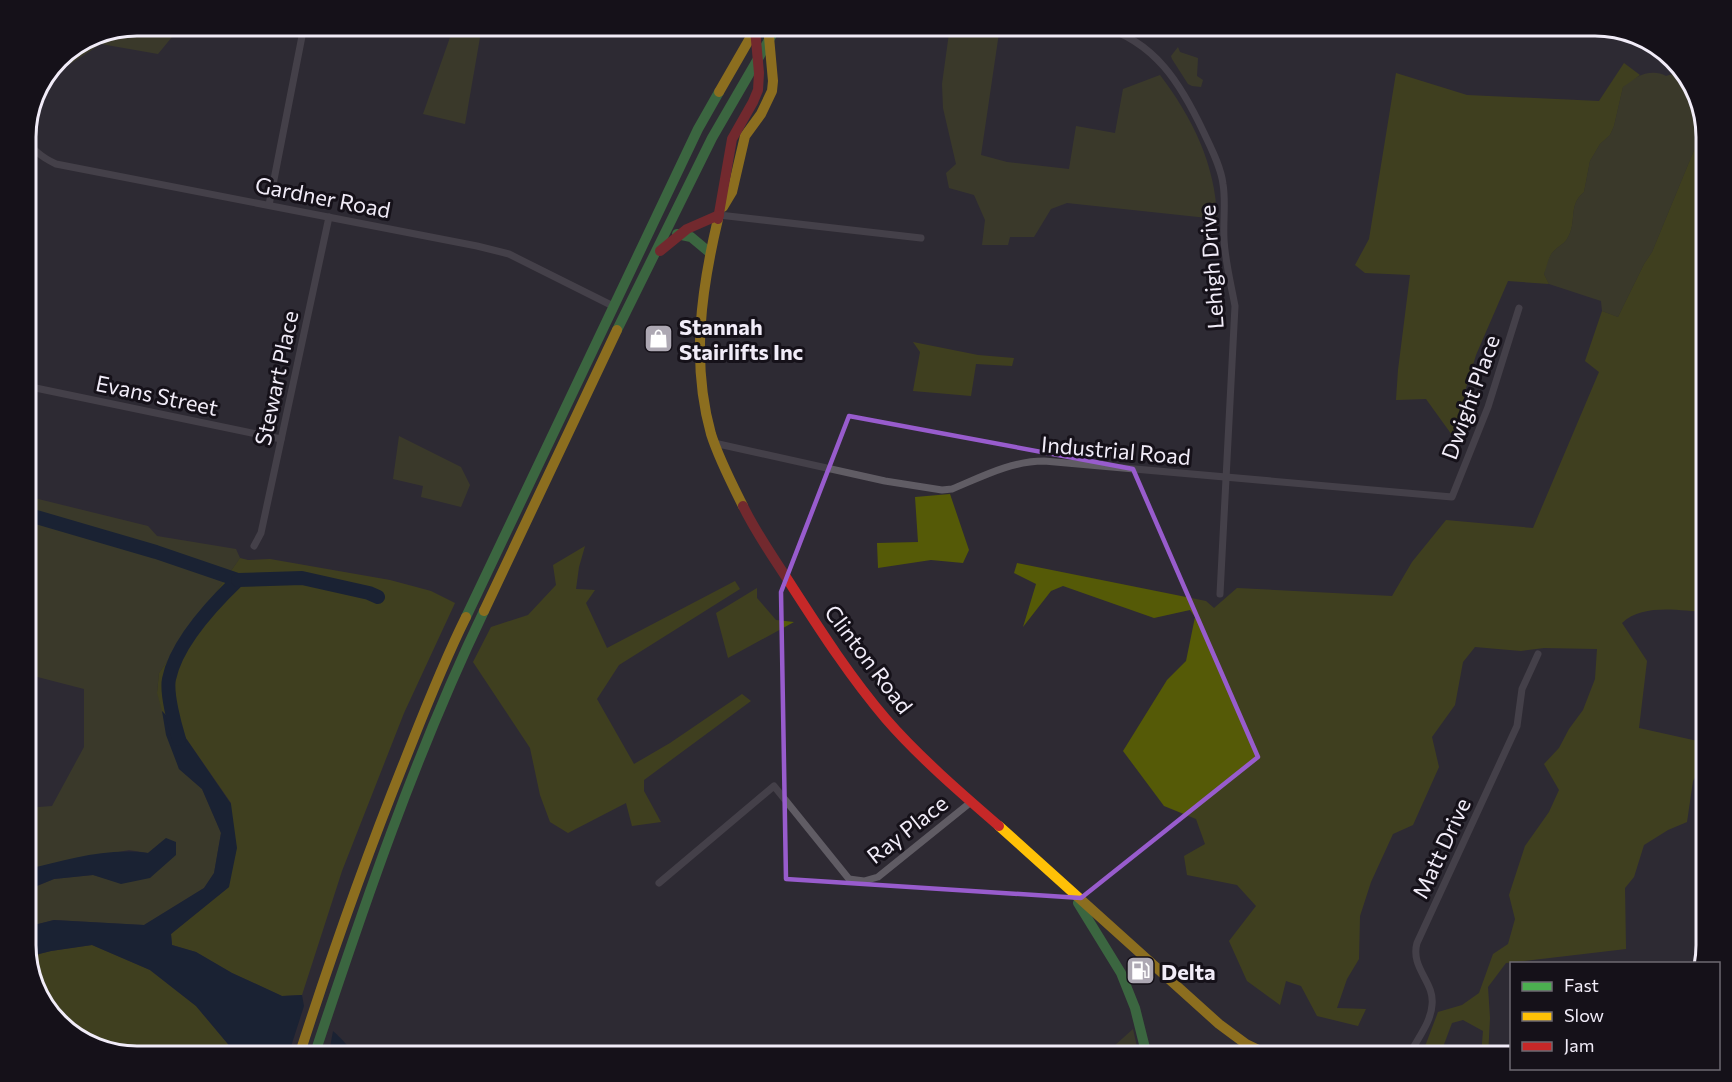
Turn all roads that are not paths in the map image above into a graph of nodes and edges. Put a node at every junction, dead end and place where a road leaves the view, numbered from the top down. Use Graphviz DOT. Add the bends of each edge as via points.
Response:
graph roads {
  1 [pos="302,36"];
  2 [pos="750,36"];
  3 [pos="756,36"];
  4 [pos="1124,36"];
  5 [pos="769,38"];
  6 [pos="757,60"];
  7 [pos="36,150"];
  8 [pos="269,205"];
  9 [pos="719,215"];
  10 [pos="329,217"];
  11 [pos="677,234"];
  12 [pos="921,238"];
  13 [pos="709,252"];
  14 [pos="638,286"];
  15 [pos="613,306"];
  16 [pos="1519,308"];
  17 [pos="36,388"];
  18 [pos="281,439"];
  19 [pos="714,443"];
  20 [pos="1226,477"];
  21 [pos="1452,497"];
  22 [pos="254,546"];
  23 [pos="1220,594"];
  24 [pos="1538,654"];
  25 [pos="971,802"];
  26 [pos="659,883"];
  27 [pos="1074,894"];
  28 [pos="1125,939"];
  29 [pos="1116,962"];
  30 [pos="302,1046"];
  31 [pos="318,1046"];
  32 [pos="1144,1046"];
  33 [pos="1250,1046"];
  34 [pos="1414,1046"];
  1 -- 8 [label="street"];
  2 -- 15 [label="main road" via="698,129"];
  3 -- 6 [label="main road"];
  4 -- 20 [label="street, Lehigh Drive" via="1155,56 1178,81 1223,182 1223,238 1235,306"];
  5 -- 6 [label="main road"];
  5 -- 9 [label="main road" via="772,91 745,136 732,192"];
  6 -- 9 [label="main road" via="759,87 732,139"];
  6 -- 14 [label="main road" via="712,138"];
  7 -- 8 [label="street, Gardner Road" via="56,164"];
  8 -- 10 [label="street, Gardner Road"];
  9 -- 11 [label="main road" via="700,220"];
  9 -- 12 [label="street"];
  9 -- 13 [label="main road, Clinton Road"];
  10 -- 15 [label="street, Gardner Road" via="509,254"];
  10 -- 18 [label="street, Stewart Place"];
  11 -- 13 [label="main road" via="691,237"];
  11 -- 14 [label="main road" via="660,251"];
  13 -- 19 [label="main road, Clinton Road" via="699,369"];
  14 -- 31 [label="main road" via="434,722 366,900"];
  15 -- 30 [label="main road" via="444,664 370,848"];
  16 -- 21 [label="street, Dwight Place" via="1488,406"];
  17 -- 18 [label="street, Evans Street"];
  18 -- 22 [label="street, Stewart Place" via="261,533"];
  19 -- 20 [label="street, Industrial Road" via="885,482 942,490 1030,461"];
  19 -- 25 [label="main road, Clinton Road" via="751,522 858,684 887,720"];
  20 -- 21 [label="street, Industrial Road"];
  20 -- 23 [label="street, Lehigh Drive"];
  24 -- 34 [label="street, Matt Drive" via="1522,689 1517,726 1417,943 1415,956 1430,990 1432,1005"];
  25 -- 26 [label="street, Ray Place" via="878,878 864,881 849,879 774,786"];
  25 -- 27 [label="main road, Clinton Road"];
  27 -- 28 [label="main road, Clinton Road"];
  27 -- 29 [label="main road"];
  28 -- 29 [label="main road" via="1115,951"];
  28 -- 33 [label="main road, Clinton Road" via="1219,1024"];
  29 -- 32 [label="main road" via="1135,1008"];
}
